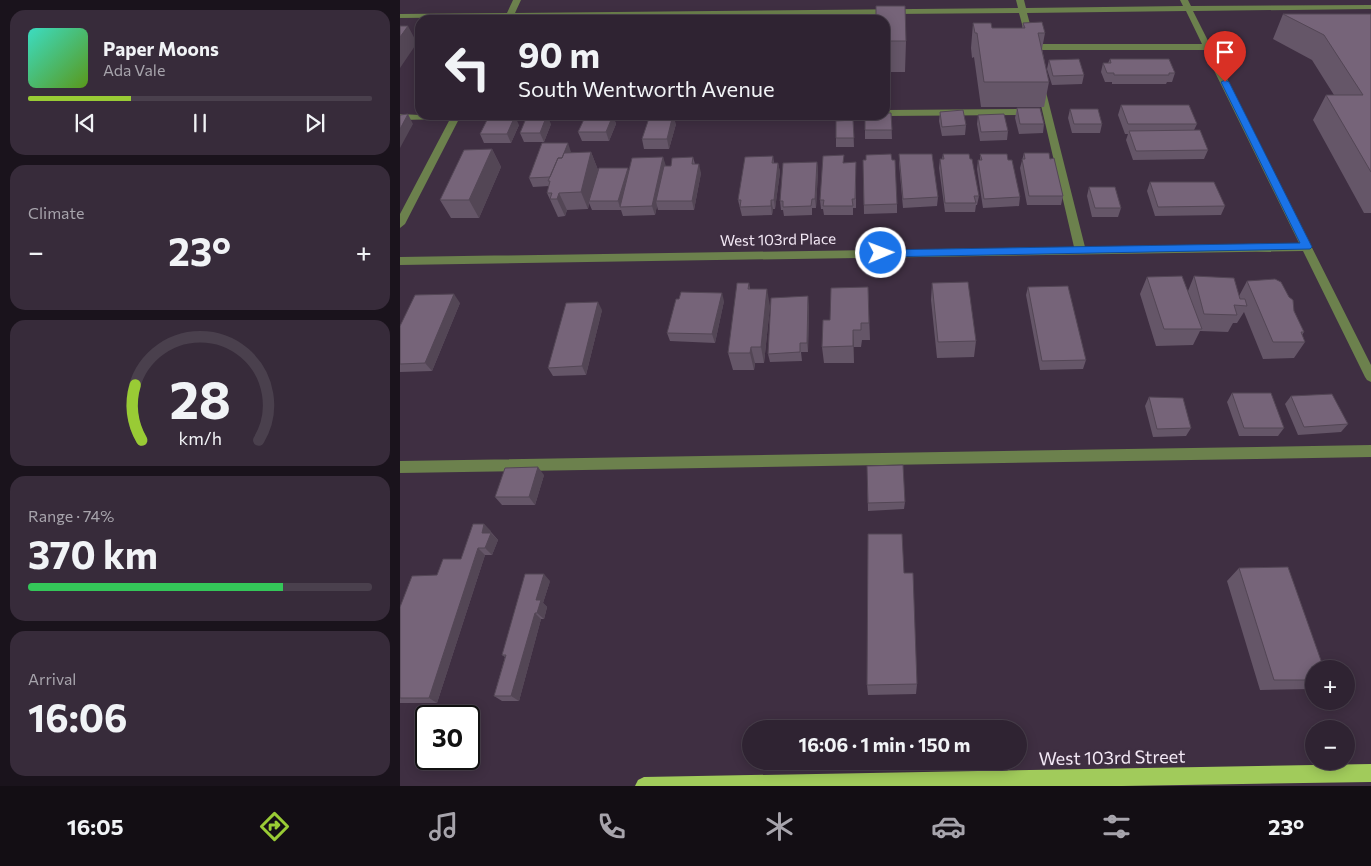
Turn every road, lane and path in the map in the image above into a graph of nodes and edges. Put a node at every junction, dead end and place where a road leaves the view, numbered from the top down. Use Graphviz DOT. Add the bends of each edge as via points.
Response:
graph roads {
  1 [pos="517,0"];
  2 [pos="1020,0"];
  3 [pos="1186,4"];
  4 [pos="1371,7"];
  5 [pos="1023,10"];
  6 [pos="509,15"];
  7 [pos="655,15"];
  8 [pos="400,16"];
  9 [pos="415,16"];
  10 [pos="1207,47"];
  11 [pos="1038,75"];
  12 [pos="1047,112"];
  13 [pos="890,113"];
  14 [pos="415,117"];
  15 [pos="400,118"];
  16 [pos="455,120"];
  17 [pos="400,224"];
  18 [pos="1307,247"];
  19 [pos="1080,250"];
  20 [pos="400,261"];
  21 [pos="1366,355"];
  22 [pos="1371,377"];
  23 [pos="1371,451"];
  24 [pos="400,467"];
  25 [pos="1371,773"];
  26 [pos="869,784"];
  27 [pos="644,786"];
  1 -- 6 [label="street"];
  2 -- 5 [label="street"];
  3 -- 4 [label="street"];
  3 -- 5 [label="street"];
  3 -- 10 [label="street"];
  5 -- 7 [label="street"];
  5 -- 10 [label="street" via="1033,52"];
  8 -- 9 [label="street"];
  10 -- 18 [label="street"];
  11 -- 12 [label="street"];
  12 -- 13 [label="street"];
  12 -- 19 [label="street"];
  14 -- 15 [label="street"];
  16 -- 17 [label="street"];
  18 -- 19 [label="street, West 103rd Place"];
  18 -- 21 [label="street"];
  19 -- 20 [label="street, West 103rd Place"];
  21 -- 22 [label="street"];
  23 -- 24 [label="street"];
  25 -- 26 [label="main road, West 103rd Street"];
  26 -- 27 [label="main road, West 103rd Street"];
}
